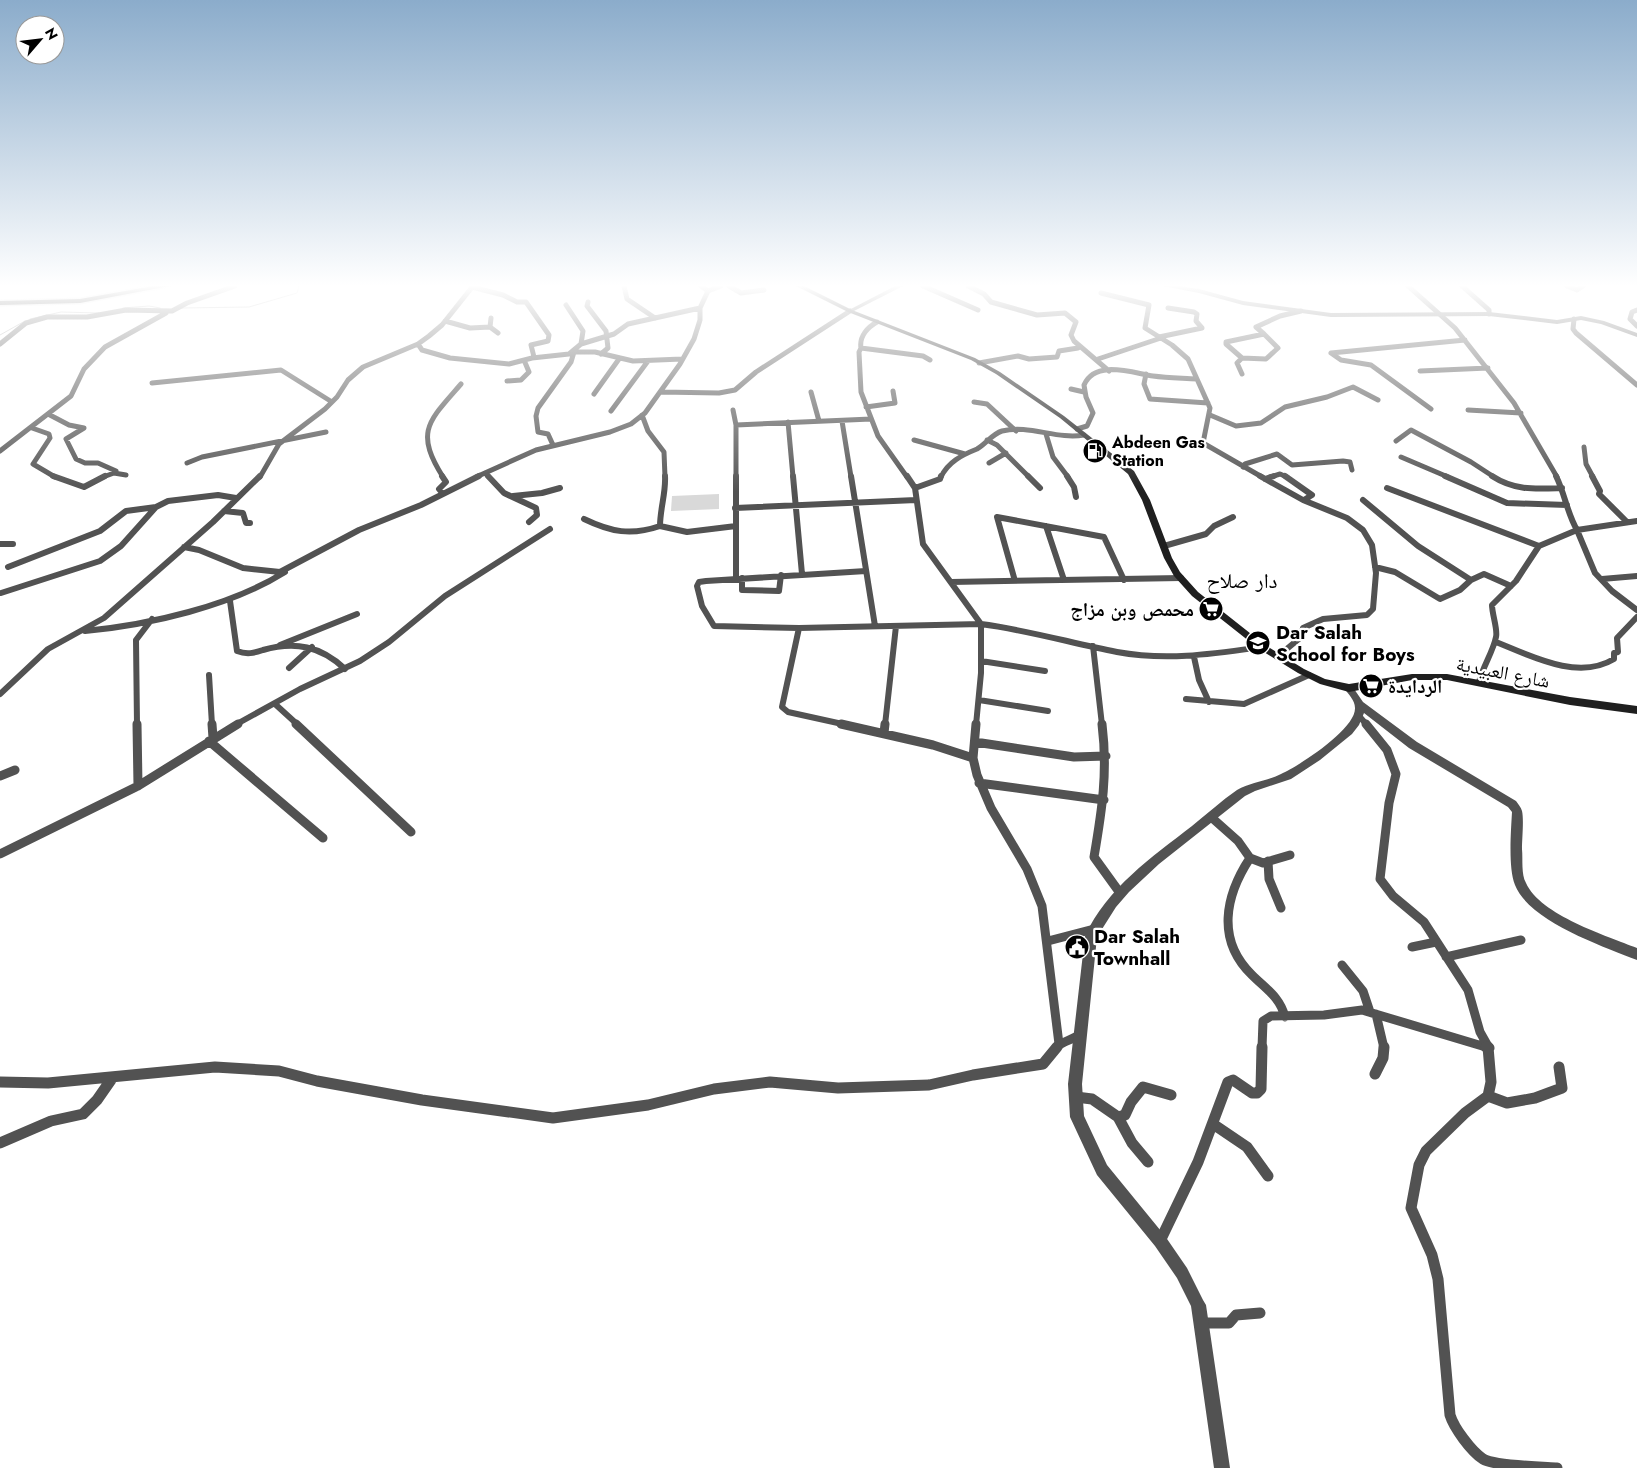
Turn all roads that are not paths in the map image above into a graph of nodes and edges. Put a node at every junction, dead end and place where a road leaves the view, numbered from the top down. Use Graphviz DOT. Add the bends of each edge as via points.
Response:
graph roads {
  1 [pos="98,355"];
  2 [pos="393,355"];
  3 [pos="438,355"];
  4 [pos="533,355"];
  5 [pos="557,355"];
  6 [pos="573,355"];
  7 [pos="603,355"];
  8 [pos="685,355"];
  9 [pos="783,355"];
  10 [pos="859,355"];
  11 [pos="911,355"];
  12 [pos="958,355"];
  13 [pos="1058,355"];
  14 [pos="1090,355"];
  15 [pos="1111,355"];
  16 [pos="1182,355"];
  17 [pos="1239,355"];
  18 [pos="1272,355"];
  19 [pos="1333,355"];
  20 [pos="1476,355"];
  21 [pos="1601,355"];
  22 [pos="534,358"];
  23 [pos="1242,358"];
  24 [pos="619,359"];
  25 [pos="682,359"];
  26 [pos="1098,359"];
  27 [pos="524,360"];
  28 [pos="930,360"];
  29 [pos="648,361"];
  30 [pos="979,363"];
  31 [pos="1488,368"];
  32 [pos="1109,371"];
  33 [pos="1420,371"];
  34 [pos="1146,374"];
  35 [pos="1242,374"];
  36 [pos="1198,379"];
  37 [pos="507,381"];
  38 [pos="152,383"];
  39 [pos="461,384"];
  40 [pos="1637,385"];
  41 [pos="1071,388"];
  42 [pos="893,391"];
  43 [pos="661,392"];
  44 [pos="811,392"];
  45 [pos="1084,392"];
  46 [pos="594,394"];
  47 [pos="1378,400"];
  48 [pos="332,402"];
  49 [pos="974,402"];
  50 [pos="1208,403"];
  51 [pos="866,407"];
  52 [pos="1431,409"];
  53 [pos="733,410"];
  54 [pos="1468,410"];
  55 [pos="611,411"];
  56 [pos="1520,413"];
  57 [pos="48,414"];
  58 [pos="642,415"];
  59 [pos="1210,415"];
  60 [pos="870,419"];
  61 [pos="819,421"];
  62 [pos="842,421"];
  63 [pos="788,422"];
  64 [pos="736,425"];
  65 [pos="32,428"];
  66 [pos="1076,429"];
  67 [pos="1016,431"];
  68 [pos="326,432"];
  69 [pos="1046,434"];
  70 [pos="1084,436"];
  71 [pos="284,439"];
  72 [pos="914,440"];
  73 [pos="987,440"];
  74 [pos="1396,441"];
  75 [pos="554,445"];
  76 [pos="1584,447"];
  77 [pos="0,452"];
  78 [pos="1006,453"];
  79 [pos="965,454"];
  80 [pos="1400,457"];
  81 [pos="187,463"];
  82 [pos="989,463"];
  83 [pos="1243,467"];
  84 [pos="1352,470"];
  85 [pos="116,471"];
  86 [pos="485,473"];
  87 [pos="126,475"];
  88 [pos="1265,479"];
  89 [pos="560,488"];
  90 [pos="915,488"];
  91 [pos="1040,488"];
  92 [pos="1387,488"];
  93 [pos="1562,488"];
  94 [pos="443,494"];
  95 [pos="511,496"];
  96 [pos="1076,497"];
  97 [pos="236,498"];
  98 [pos="916,500"];
  99 [pos="1304,500"];
  100 [pos="1363,500"];
  101 [pos="855,502"];
  102 [pos="1567,505"];
  103 [pos="796,506"];
  104 [pos="156,507"];
  105 [pos="735,508"];
  106 [pos="224,511"];
  107 [pos="1232,517"];
  108 [pos="584,518"];
  109 [pos="1637,521"];
  110 [pos="529,522"];
  111 [pos="1627,522"];
  112 [pos="250,523"];
  113 [pos="660,526"];
  114 [pos="736,526"];
  115 [pos="1046,526"];
  116 [pos="550,529"];
  117 [pos="1577,530"];
  118 [pos="0,544"];
  119 [pos="12,544"];
  120 [pos="1164,546"];
  121 [pos="1539,546"];
  122 [pos="184,548"];
  123 [pos="8,567"];
  124 [pos="1375,567"];
  125 [pos="289,568"];
  126 [pos="866,571"];
  127 [pos="802,574"];
  128 [pos="781,575"];
  129 [pos="1637,576"];
  130 [pos="739,578"];
  131 [pos="1181,578"];
  132 [pos="1602,579"];
  133 [pos="1064,580"];
  134 [pos="1124,580"];
  135 [pos="1470,580"];
  136 [pos="1015,581"];
  137 [pos="951,582"];
  138 [pos="1511,586"];
  139 [pos="1,593"];
  140 [pos="230,601"];
  141 [pos="1637,610"];
  142 [pos="357,614"];
  143 [pos="1637,617"];
  144 [pos="104,618"];
  145 [pos="152,619"];
  146 [pos="981,624"];
  147 [pos="875,626"];
  148 [pos="896,626"];
  149 [pos="799,628"];
  150 [pos="111,629"];
  151 [pos="80,631"];
  152 [pos="1496,642"];
  153 [pos="1094,646"];
  154 [pos="278,647"];
  155 [pos="312,647"];
  156 [pos="1262,647"];
  157 [pos="1276,656"];
  158 [pos="1194,657"];
  159 [pos="981,661"];
  160 [pos="289,668"];
  161 [pos="345,669"];
  162 [pos="1045,671"];
  163 [pos="209,675"];
  164 [pos="1309,675"];
  165 [pos="1479,682"];
  166 [pos="1349,688"];
  167 [pos="0,694"];
  168 [pos="1186,699"];
  169 [pos="979,700"];
  170 [pos="1209,702"];
  171 [pos="275,704"];
  172 [pos="1637,710"];
  173 [pos="1048,711"];
  174 [pos="1360,711"];
  175 [pos="884,734"];
  176 [pos="211,740"];
  177 [pos="975,742"];
  178 [pos="1106,756"];
  179 [pos="973,758"];
  180 [pos="15,770"];
  181 [pos="0,776"];
  182 [pos="979,783"];
  183 [pos="138,786"];
  184 [pos="1104,800"];
  185 [pos="1211,817"];
  186 [pos="411,832"];
  187 [pos="323,838"];
  188 [pos="0,854"];
  189 [pos="1290,855"];
  190 [pos="1250,858"];
  191 [pos="1268,861"];
  192 [pos="1120,893"];
  193 [pos="1280,908"];
  194 [pos="1094,929"];
  195 [pos="1520,940"];
  196 [pos="1048,941"];
  197 [pos="1436,942"];
  198 [pos="1412,947"];
  199 [pos="1637,954"];
  200 [pos="1446,957"];
  201 [pos="1342,965"];
  202 [pos="1373,1013"];
  203 [pos="1285,1017"];
  204 [pos="1079,1035"];
  205 [pos="1059,1044"];
  206 [pos="1488,1048"];
  207 [pos="1559,1067"];
  208 [pos="1375,1074"];
  209 [pos="113,1076"];
  210 [pos="0,1082"];
  211 [pos="1171,1095"];
  212 [pos="1488,1096"];
  213 [pos="1076,1098"];
  214 [pos="1118,1117"];
  215 [pos="1213,1124"];
  216 [pos="0,1143"];
  217 [pos="1148,1162"];
  218 [pos="1268,1176"];
  219 [pos="1160,1241"];
  220 [pos="1260,1313"];
  221 [pos="1201,1323"];
  222 [pos="1222,1468"];
  223 [pos="1557,1468"];
  1 -- 57 [label="street" via="84,369 71,396"];
  2 -- 48 [label="street" via="363,367 348,380"];
  3 -- 27 [label="street" via="509,364"];
  4 -- 22 [label="street"];
  5 -- 22 [label="street"];
  6 -- 75 [label="street" via="536,416 538,432 548,434"];
  7 -- 24 [label="street"];
  8 -- 25 [label="street"];
  9 -- 43 [label="street" via="735,390 719,393"];
  10 -- 51 [label="street" via="861,392"];
  11 -- 28 [label="street"];
  12 -- 30 [label="main road, شارع العبيدية"];
  13 -- 30 [label="street" via="1053,358 1018,356"];
  14 -- 26 [label="street"];
  15 -- 26 [label="street"];
  16 -- 36 [label="street" via="1188,359"];
  17 -- 23 [label="street"];
  18 -- 23 [label="street" via="1258,360"];
  19 -- 52 [label="street" via="1347,364 1362,362 1371,365"];
  20 -- 31 [label="street"];
  21 -- 40 [label="street"];
  22 -- 27 [label="street"];
  23 -- 35 [label="street" via="1237,363"];
  24 -- 29 [label="street"];
  24 -- 46 [label="street"];
  25 -- 29 [label="street"];
  25 -- 43 [label="street"];
  26 -- 32 [label="street"];
  27 -- 37 [label="street" via="529,372 521,380"];
  29 -- 55 [label="street"];
  30 -- 66 [label="main road, شارع العبيدية" via="1038,400"];
  31 -- 33 [label="street"];
  31 -- 56 [label="street"];
  32 -- 34 [label="street"];
  32 -- 45 [label="street" via="1092,375 1085,382"];
  34 -- 36 [label="street"];
  34 -- 50 [label="street" via="1144,384 1150,399"];
  36 -- 50 [label="street"];
  38 -- 48 [label="street" via="281,370"];
  39 -- 94 [label="street" via="432,421 425,438 427,453 446,482 439,489"];
  41 -- 45 [label="street"];
  42 -- 51 [label="street" via="895,403"];
  43 -- 58 [label="street"];
  44 -- 61 [label="street"];
  45 -- 66 [label="street" via="1093,413 1087,426"];
  47 -- 59 [label="street" via="1353,387 1285,407 1261,423 1236,426"];
  48 -- 71 [label="street"];
  49 -- 67 [label="street" via="988,404"];
  50 -- 59 [label="street"];
  51 -- 60 [label="street"];
  53 -- 64 [label="street"];
  54 -- 56 [label="street"];
  56 -- 93 [label="street"];
  57 -- 65 [label="street"];
  57 -- 85 [label="street" via="84,428 66,439 76,459"];
  58 -- 75 [label="street" via="623,428"];
  58 -- 113 [label="street" via="648,431 664,452 666,489 660,510"];
  59 -- 83 [label="street" via="1203,443"];
  60 -- 62 [label="street"];
  60 -- 90 [label="street" via="894,463"];
  61 -- 62 [label="street"];
  61 -- 63 [label="street"];
  62 -- 101 [label="street"];
  63 -- 64 [label="street"];
  63 -- 103 [label="street"];
  64 -- 105 [label="street"];
  65 -- 77 [label="street"];
  65 -- 85 [label="street" via="48,434 50,438 33,464 54,477 84,487"];
  66 -- 70 [label="main road, شارع العبيدية"];
  67 -- 69 [label="street"];
  67 -- 73 [label="street" via="1000,432"];
  68 -- 71 [label="street"];
  69 -- 70 [label="street" via="1072,438"];
  69 -- 96 [label="street" via="1050,452 1075,486"];
  70 -- 120 [label="main road, شارع العبيدية" via="1126,468 1136,480"];
  71 -- 81 [label="street"];
  71 -- 97 [label="street" via="273,451 260,477"];
  72 -- 79 [label="street"];
  73 -- 78 [label="street"];
  73 -- 79 [label="street" via="982,447"];
  74 -- 93 [label="street" via="1411,430 1504,484 1522,489"];
  75 -- 86 [label="street"];
  76 -- 111 [label="street" via="1586,464 1599,494"];
  78 -- 82 [label="street"];
  78 -- 91 [label="street"];
  79 -- 90 [label="street" via="945,468 940,479"];
  80 -- 102 [label="street" via="1507,503"];
  83 -- 84 [label="street" via="1276,454 1292,465 1343,461 1350,462"];
  83 -- 88 [label="street"];
  85 -- 87 [label="street"];
  86 -- 94 [label="street"];
  86 -- 95 [label="street"];
  88 -- 99 [label="street"];
  88 -- 99 [label="street" via="1280,474 1291,478 1312,494"];
  89 -- 95 [label="street"];
  90 -- 98 [label="street"];
  92 -- 121 [label="street"];
  93 -- 102 [label="street"];
  94 -- 125 [label="street" via="359,530"];
  95 -- 110 [label="street" via="538,511"];
  97 -- 104 [label="street" via="218,495 177,498"];
  97 -- 106 [label="street"];
  98 -- 101 [label="street"];
  98 -- 137 [label="street" via="923,544"];
  99 -- 124 [label="street" via="1338,514 1364,532 1373,550"];
  100 -- 135 [label="street" via="1418,546"];
  101 -- 103 [label="street"];
  101 -- 126 [label="street"];
  102 -- 117 [label="street"];
  103 -- 105 [label="street"];
  103 -- 127 [label="street"];
  104 -- 123 [label="street" via="126,511 100,531"];
  104 -- 139 [label="street" via="121,546 100,560"];
  105 -- 114 [label="street"];
  106 -- 112 [label="street" via="243,513 246,523"];
  106 -- 122 [label="street"];
  107 -- 120 [label="street" via="1206,534"];
  108 -- 113 [label="street" via="610,532 639,533"];
  109 -- 111 [label="street"];
  111 -- 117 [label="street"];
  113 -- 114 [label="street" via="689,531"];
  114 -- 130 [label="street"];
  115 -- 133 [label="street"];
  115 -- 134 [label="street" via="1104,536"];
  115 -- 136 [label="street" via="997,517"];
  116 -- 161 [label="street" via="483,570 375,652"];
  117 -- 121 [label="street"];
  117 -- 132 [label="street" via="1585,542 1591,567"];
  118 -- 119 [label="street"];
  120 -- 131 [label="main road, شارع العبيدية"];
  121 -- 138 [label="street"];
  122 -- 125 [label="street" via="199,550 242,568 274,572"];
  122 -- 144 [label="street"];
  124 -- 135 [label="street" via="1395,572 1440,599 1452,595"];
  124 -- 157 [label="street" via="1373,609 1368,614 1313,623 1303,628 1300,638"];
  125 -- 140 [label="street" via="270,582"];
  126 -- 127 [label="street"];
  126 -- 147 [label="street"];
  127 -- 128 [label="street"];
  128 -- 130 [label="street"];
  128 -- 130 [label="street" via="779,591 742,590"];
  129 -- 132 [label="street"];
  130 -- 149 [label="street" via="699,582 702,606 714,626"];
  131 -- 134 [label="street"];
  131 -- 156 [label="main road, شارع العبيدية" via="1195,594"];
  132 -- 141 [label="street"];
  133 -- 134 [label="street"];
  133 -- 136 [label="street"];
  135 -- 138 [label="street" via="1484,574"];
  136 -- 137 [label="street"];
  137 -- 146 [label="street"];
  138 -- 152 [label="street" via="1492,605"];
  140 -- 145 [label="street"];
  140 -- 154 [label="street" via="237,651 248,654"];
  142 -- 154 [label="street"];
  143 -- 152 [label="street" via="1617,638 1618,652 1614,659 1604,665 1582,669 1560,666"];
  144 -- 150 [label="street" via="103,623"];
  144 -- 151 [label="street"];
  145 -- 150 [label="street"];
  145 -- 183 [label="street" via="136,640"];
  146 -- 148 [label="street"];
  146 -- 153 [label="street"];
  146 -- 159 [label="street"];
  147 -- 148 [label="street"];
  147 -- 149 [label="street"];
  148 -- 175 [label="street"];
  149 -- 175 [label="street" via="782,707 788,712"];
  150 -- 151 [label="street"];
  151 -- 167 [label="street" via="48,649"];
  152 -- 165 [label="street"];
  153 -- 158 [label="street" via="1141,654"];
  153 -- 178 [label="street"];
  154 -- 155 [label="street"];
  155 -- 160 [label="street"];
  155 -- 161 [label="street" via="335,658"];
  156 -- 157 [label="main road, شارع العبيدية"];
  156 -- 158 [label="street"];
  157 -- 164 [label="main road, شارع العبيدية"];
  158 -- 170 [label="street" via="1199,680"];
  159 -- 162 [label="street"];
  159 -- 169 [label="street"];
  161 -- 171 [label="street"];
  163 -- 176 [label="street"];
  164 -- 166 [label="main road, شارع العبيدية"];
  164 -- 170 [label="street" via="1244,704"];
  165 -- 166 [label="main road, شارع العبيدية" via="1427,676"];
  165 -- 172 [label="main road, شارع العبيدية" via="1570,701"];
  166 -- 174 [label="street"];
  168 -- 170 [label="street"];
  169 -- 173 [label="street"];
  169 -- 177 [label="street"];
  171 -- 176 [label="street"];
  171 -- 186 [label="street"];
  174 -- 185 [label="street" via="1351,728 1309,763 1287,777 1242,792"];
  174 -- 197 [label="street" via="1387,750 1396,774 1389,803 1380,879 1393,896 1424,922"];
  174 -- 199 [label="street" via="1512,804 1517,811 1520,883 1529,899 1547,915"];
  175 -- 179 [label="street"];
  176 -- 183 [label="street"];
  176 -- 187 [label="street"];
  177 -- 178 [label="street" via="1074,756"];
  177 -- 179 [label="street"];
  178 -- 184 [label="street"];
  179 -- 182 [label="street"];
  180 -- 181 [label="street"];
  182 -- 184 [label="street"];
  182 -- 196 [label="street" via="1035,886 1043,907"];
  183 -- 188 [label="street"];
  184 -- 192 [label="street" via="1094,857"];
  185 -- 190 [label="street" via="1238,841"];
  185 -- 192 [label="street"];
  189 -- 191 [label="street"];
  190 -- 191 [label="street" via="1263,863"];
  190 -- 203 [label="street" via="1231,894 1227,933 1244,967 1270,989 1283,1006"];
  191 -- 193 [label="street"];
  192 -- 194 [label="street"];
  194 -- 196 [label="street"];
  194 -- 204 [label="street"];
  195 -- 200 [label="street"];
  196 -- 205 [label="street"];
  197 -- 198 [label="street"];
  197 -- 200 [label="street"];
  200 -- 206 [label="street" via="1468,990"];
  201 -- 202 [label="street" via="1363,991"];
  202 -- 203 [label="street" via="1362,1010"];
  202 -- 206 [label="street"];
  202 -- 208 [label="street" via="1385,1044 1384,1060"];
  203 -- 215 [label="street" via="1271,1016 1263,1021 1261,1088 1252,1093 1233,1080 1228,1082"];
  204 -- 205 [label="street"];
  204 -- 213 [label="street"];
  205 -- 209 [label="street" via="1043,1064 929,1085 838,1088 770,1082 714,1089 648,1105 553,1118 422,1100 279,1071 215,1066"];
  206 -- 212 [label="street" via="1491,1082"];
  207 -- 212 [label="street" via="1562,1088 1535,1098 1507,1103"];
  209 -- 210 [label="street" via="48,1083"];
  209 -- 216 [label="street" via="84,1114 50,1121"];
  211 -- 214 [label="street" via="1143,1087 1125,1115"];
  212 -- 223 [label="street" via="1465,1113 1426,1151 1419,1164 1411,1208 1432,1255 1438,1279 1450,1415 1454,1428 1483,1459"];
  213 -- 214 [label="street" via="1092,1099"];
  213 -- 219 [label="street" via="1077,1117 1102,1170"];
  214 -- 217 [label="street" via="1132,1144"];
  215 -- 218 [label="street" via="1247,1148"];
  215 -- 219 [label="street"];
  219 -- 221 [label="street" via="1182,1273 1198,1305"];
  220 -- 221 [label="street" via="1236,1315 1229,1323"];
  221 -- 222 [label="street"];
}
